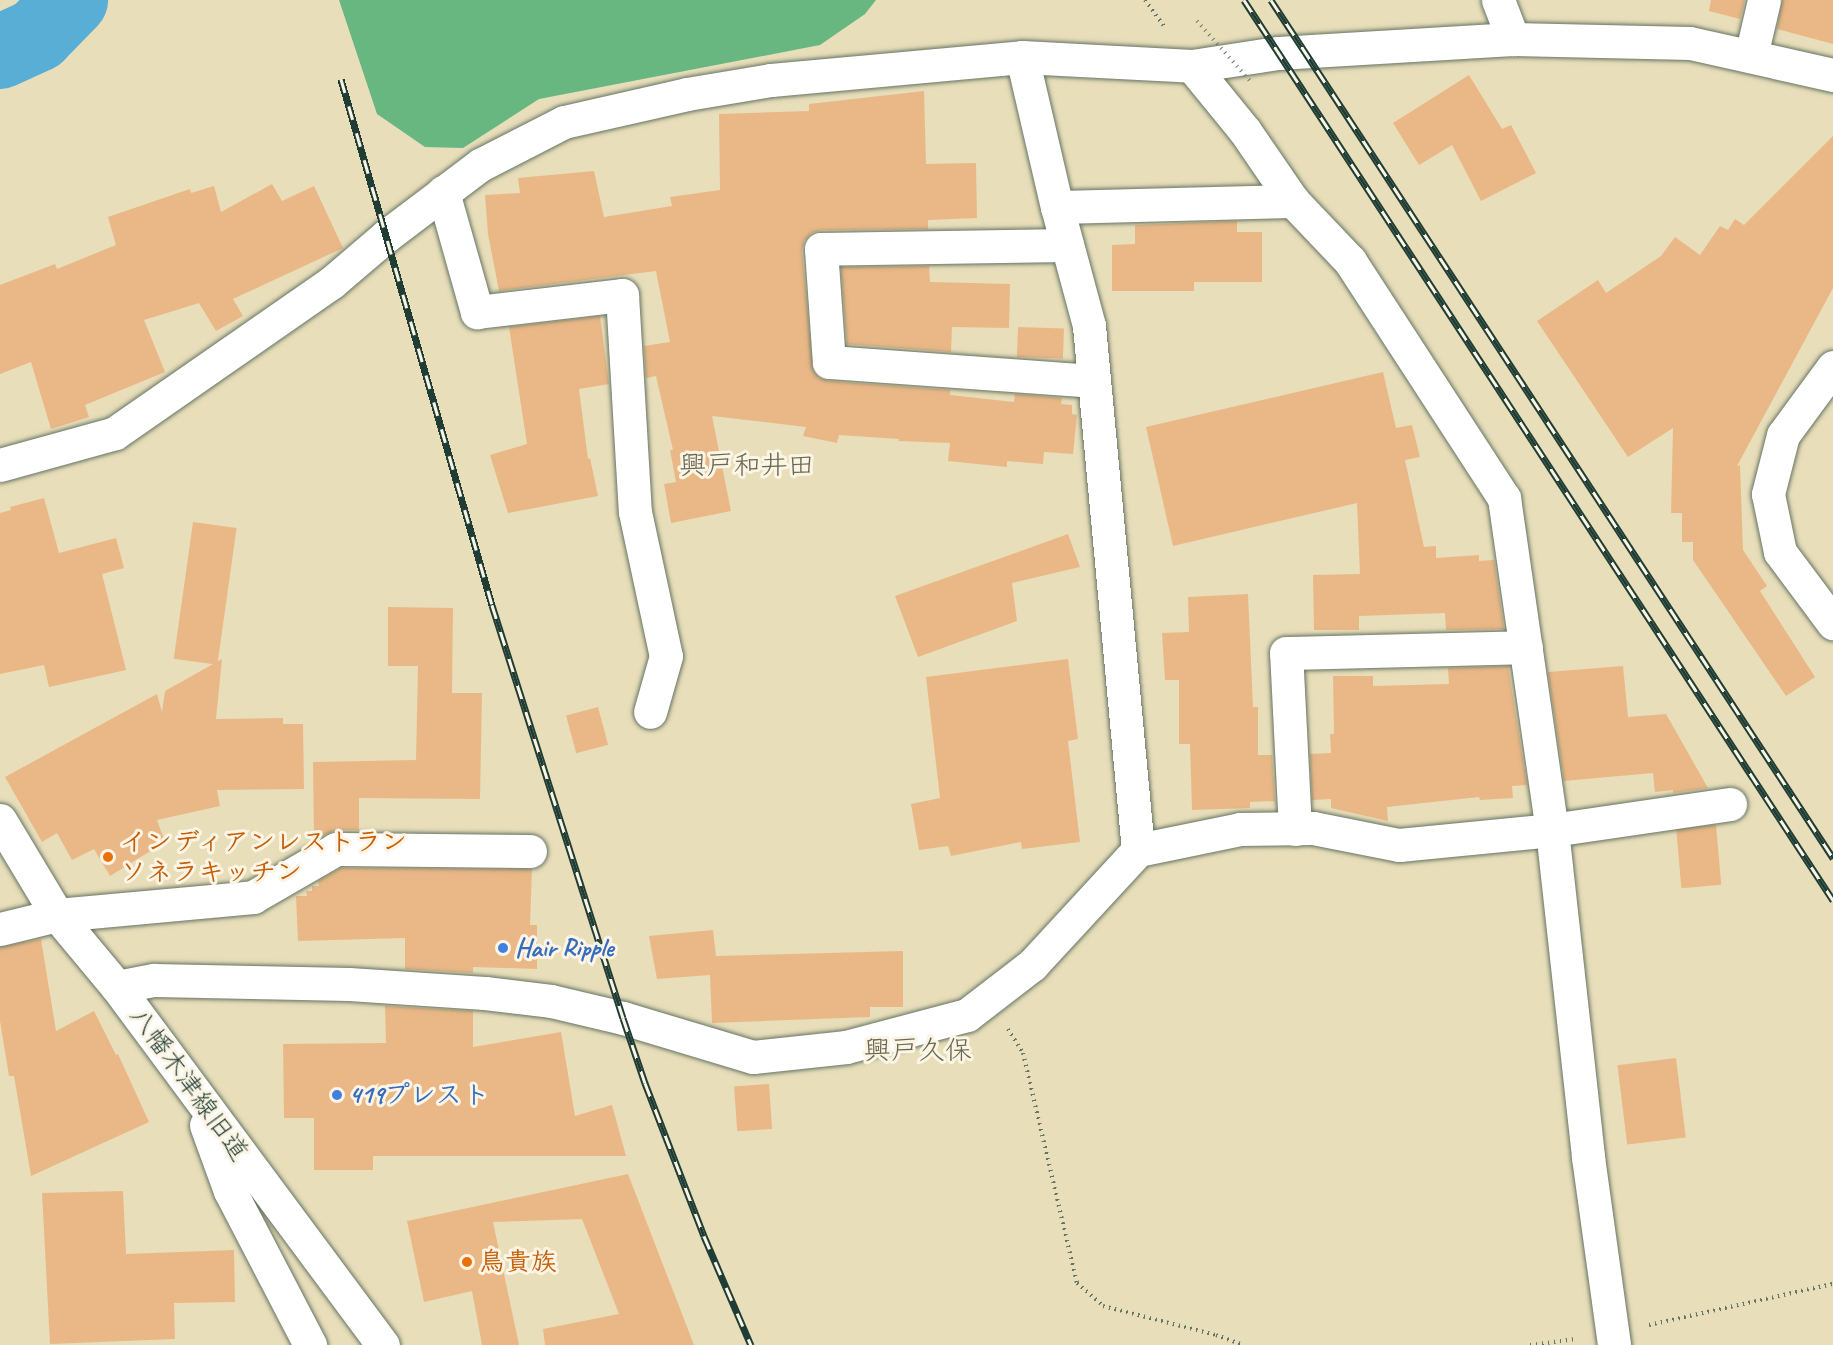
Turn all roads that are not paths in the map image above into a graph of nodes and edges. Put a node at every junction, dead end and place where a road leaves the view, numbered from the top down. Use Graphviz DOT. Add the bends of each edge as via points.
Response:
graph roads {
  1 [pos="1498,0"];
  2 [pos="1764,0"];
  3 [pos="1513,39"];
  4 [pos="1751,56"];
  5 [pos="1022,57"];
  6 [pos="1192,66"];
  7 [pos="1833,75"];
  8 [pos="443,192"];
  9 [pos="1293,201"];
  10 [pos="1057,207"];
  11 [pos="1067,244"];
  12 [pos="1833,367"];
  13 [pos="1094,381"];
  14 [pos="0,465"];
  15 [pos="1833,623"];
  16 [pos="1526,647"];
  17 [pos="650,712"];
  18 [pos="1730,804"];
  19 [pos="0,820"];
  20 [pos="1295,829"];
  21 [pos="1552,830"];
  22 [pos="1138,850"];
  23 [pos="530,851"];
  24 [pos="57,915"];
  25 [pos="0,929"];
  26 [pos="117,987"];
  27 [pos="194,1092"];
  28 [pos="1613,1339"];
  29 [pos="310,1345"];
  30 [pos="383,1345"];
  1 -- 3 [label="street"];
  2 -- 4 [label="street"];
  3 -- 4 [label="street" via="1690,43"];
  3 -- 6 [label="street" via="1278,53"];
  4 -- 7 [label="street"];
  5 -- 6 [label="street"];
  5 -- 8 [label="street" via="771,80 564,122 480,165"];
  5 -- 10 [label="street"];
  6 -- 9 [label="street" via="1245,131"];
  8 -- 14 [label="street" via="331,283 115,433"];
  8 -- 17 [label="street" via="477,312 622,295 634,512 666,656"];
  9 -- 10 [label="street"];
  9 -- 16 [label="street" via="1350,261 1504,498"];
  10 -- 11 [label="street"];
  11 -- 13 [label="street" via="1089,326"];
  11 -- 13 [label="street" via="821,249 829,362"];
  12 -- 15 [label="street" via="1783,435 1768,494 1780,552"];
  13 -- 22 [label="street"];
  16 -- 20 [label="street" via="1286,653"];
  16 -- 21 [label="street"];
  18 -- 21 [label="street"];
  19 -- 24 [label="street, 八幡木津線旧道"];
  20 -- 21 [label="street" via="1313,828 1399,845"];
  20 -- 22 [label="street" via="1240,829"];
  21 -- 28 [label="street" via="1588,1157"];
  22 -- 26 [label="street" via="1032,965 967,1015 846,1047 753,1057 602,1013 551,1001 485,993 349,984 154,980"];
  23 -- 24 [label="street" via="336,849 253,897"];
  24 -- 25 [label="street"];
  24 -- 26 [label="street, 八幡木津線旧道"];
  26 -- 27 [label="street, 八幡木津線旧道"];
  27 -- 29 [label="street" via="230,1191"];
  27 -- 30 [label="street, 八幡木津線旧道"];
}
